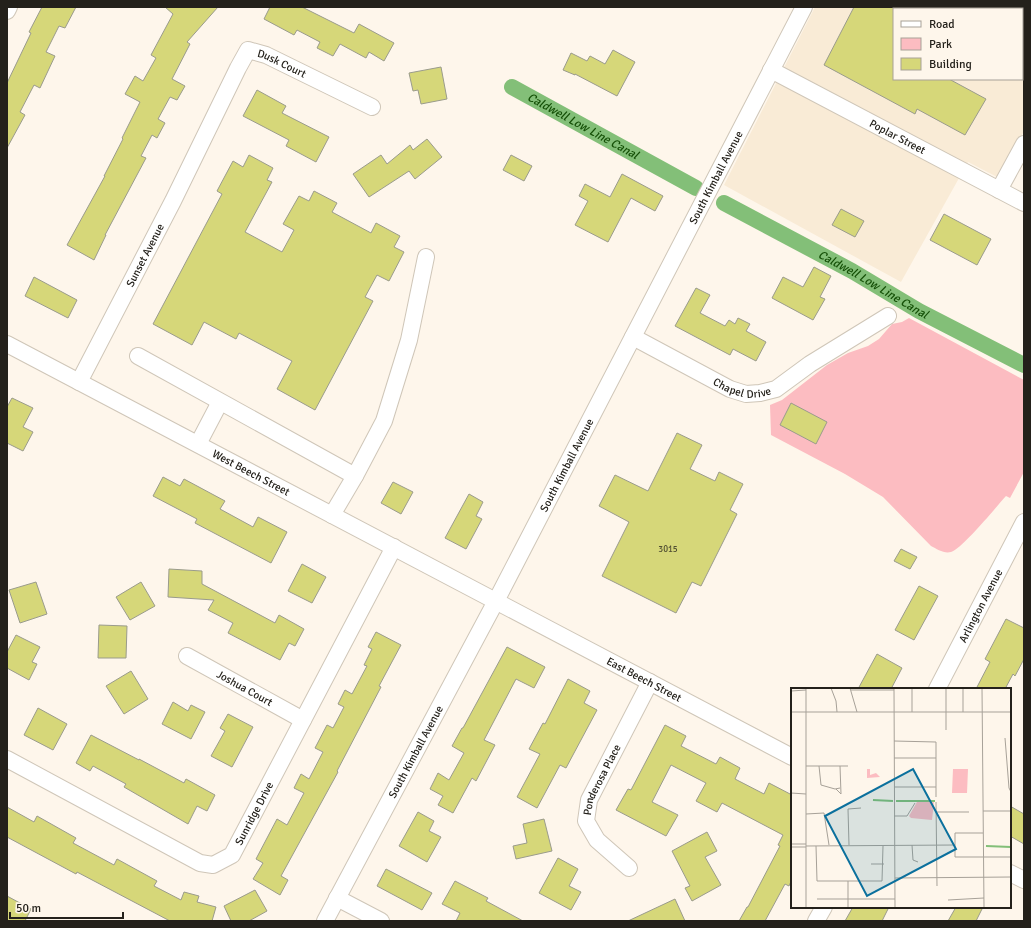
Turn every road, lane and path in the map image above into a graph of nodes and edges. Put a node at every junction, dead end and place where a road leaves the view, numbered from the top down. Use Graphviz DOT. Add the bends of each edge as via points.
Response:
graph roads {
  1 [pos="9,7"];
  2 [pos="804,7"];
  3 [pos="7,11"];
  4 [pos="771,70"];
  5 [pos="372,108"];
  6 [pos="209,128"];
  7 [pos="1024,144"];
  8 [pos="999,190"];
  9 [pos="1024,204"];
  10 [pos="426,257"];
  11 [pos="888,316"];
  12 [pos="633,337"];
  13 [pos="7,344"];
  14 [pos="138,356"];
  15 [pos="79,382"];
  16 [pos="220,402"];
  17 [pos="198,444"];
  18 [pos="356,476"];
  19 [pos="332,515"];
  20 [pos="1024,522"];
  21 [pos="394,548"];
  22 [pos="496,601"];
  23 [pos="187,656"];
  24 [pos="650,682"];
  25 [pos="939,688"];
  26 [pos="303,720"];
  27 [pos="791,756"];
  28 [pos="7,759"];
  29 [pos="630,868"];
  30 [pos="1011,874"];
  31 [pos="1024,880"];
  32 [pos="337,898"];
  33 [pos="823,908"];
  34 [pos="325,921"];
  35 [pos="381,921"];
  36 [pos="816,921"];
  1 -- 3 [label="street"];
  2 -- 4 [label="street, South Kimball Avenue"];
  4 -- 8 [label="street, Poplar Street"];
  4 -- 12 [label="street, South Kimball Avenue"];
  5 -- 6 [label="street, Dusk Court" via="266,54 248,50"];
  6 -- 15 [label="street, Sunset Avenue"];
  7 -- 8 [label="street"];
  8 -- 9 [label="street, Poplar Street"];
  10 -- 18 [label="street" via="409,340 384,421"];
  11 -- 12 [label="street, Chapel Drive" via="810,364 776,389 760,393 746,394 730,389"];
  12 -- 22 [label="street, South Kimball Avenue"];
  13 -- 15 [label="street, West Beech Street"];
  14 -- 16 [label="street"];
  15 -- 17 [label="street, West Beech Street"];
  16 -- 17 [label="street"];
  16 -- 18 [label="street"];
  17 -- 19 [label="street, West Beech Street"];
  18 -- 19 [label="street"];
  19 -- 21 [label="street, West Beech Street"];
  20 -- 25 [label="street, Arlington Avenue"];
  21 -- 22 [label="street, West Beech Street"];
  21 -- 26 [label="street, Sunridge Drive"];
  22 -- 24 [label="street, East Beech Street"];
  22 -- 32 [label="street, South Kimball Avenue"];
  23 -- 26 [label="street, Joshua Court"];
  24 -- 27 [label="street, East Beech Street"];
  24 -- 29 [label="street, Ponderosa Place" via="589,800 586,821 597,840"];
  26 -- 28 [label="street, Sunridge Drive" via="232,856 213,865 200,863"];
  30 -- 31 [label="street"];
  32 -- 34 [label="street, South Kimball Avenue"];
  32 -- 35 [label="street"];
  33 -- 36 [label="street"];
}
